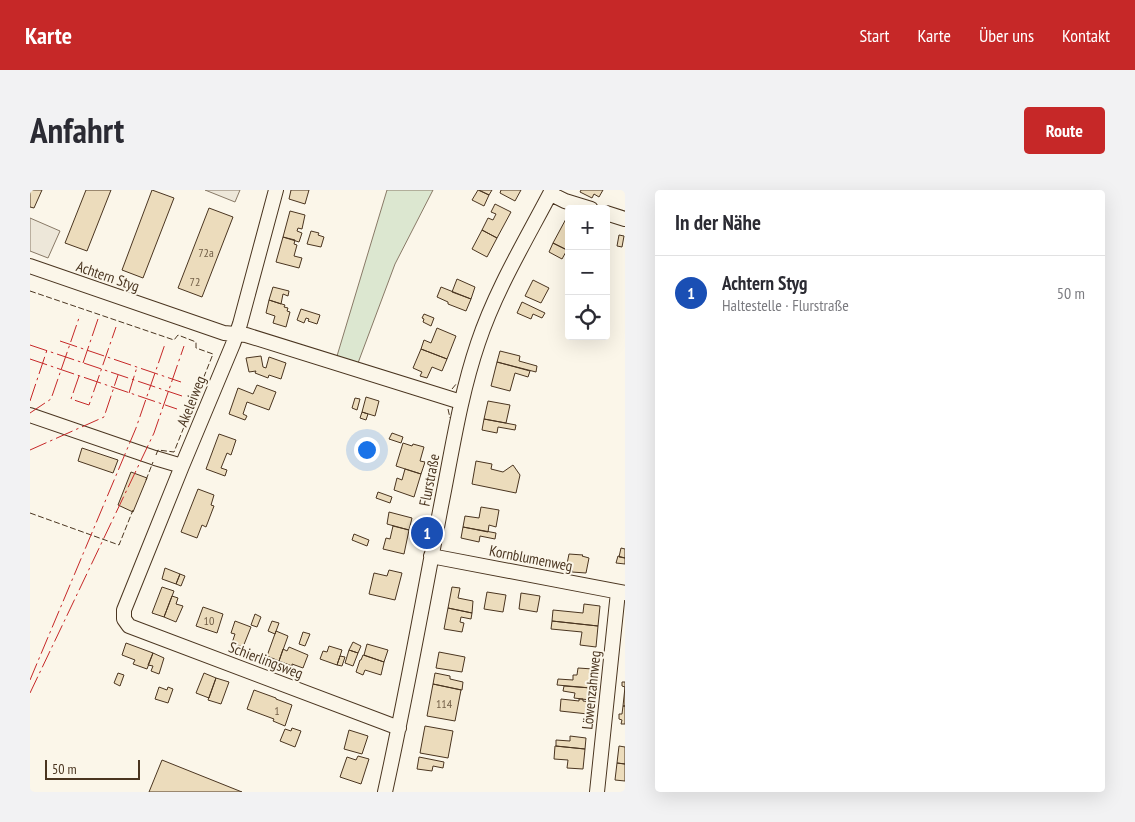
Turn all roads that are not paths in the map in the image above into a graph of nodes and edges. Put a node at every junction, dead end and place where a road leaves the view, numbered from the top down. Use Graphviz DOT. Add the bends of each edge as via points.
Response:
graph roads {
  1 [pos="276,190"];
  2 [pos="552,192"];
  3 [pos="578,205"];
  4 [pos="610,214"];
  5 [pos="625,219"];
  6 [pos="30,266"];
  7 [pos="236,334"];
  8 [pos="461,402"];
  9 [pos="30,415"];
  10 [pos="182,466"];
  11 [pos="431,556"];
  12 [pos="621,593"];
  13 [pos="124,619"];
  14 [pos="399,728"];
  15 [pos="385,792"];
  16 [pos="597,792"];
  1 -- 7 [label="street, Akeleiweg"];
  2 -- 3 [label="street"];
  2 -- 8 [label="street, Flurstraße" via="492,307 473,356"];
  4 -- 5 [label="street"];
  6 -- 7 [label="street, Achtern Styg" via="224,333"];
  7 -- 8 [label="street, Achtern Styg"];
  7 -- 10 [label="street, Akeleiweg"];
  8 -- 11 [label="street, Flurstraße"];
  9 -- 10 [label="street"];
  10 -- 13 [label="street, Akeleiweg" via="124,610"];
  11 -- 12 [label="street, Kornblumenweg"];
  11 -- 14 [label="street, Flurstraße"];
  12 -- 16 [label="street, Löwenzahnweg"];
  13 -- 14 [label="street, Schierlingsweg" via="129,626"];
  14 -- 15 [label="street, Flurstraße"];
}
